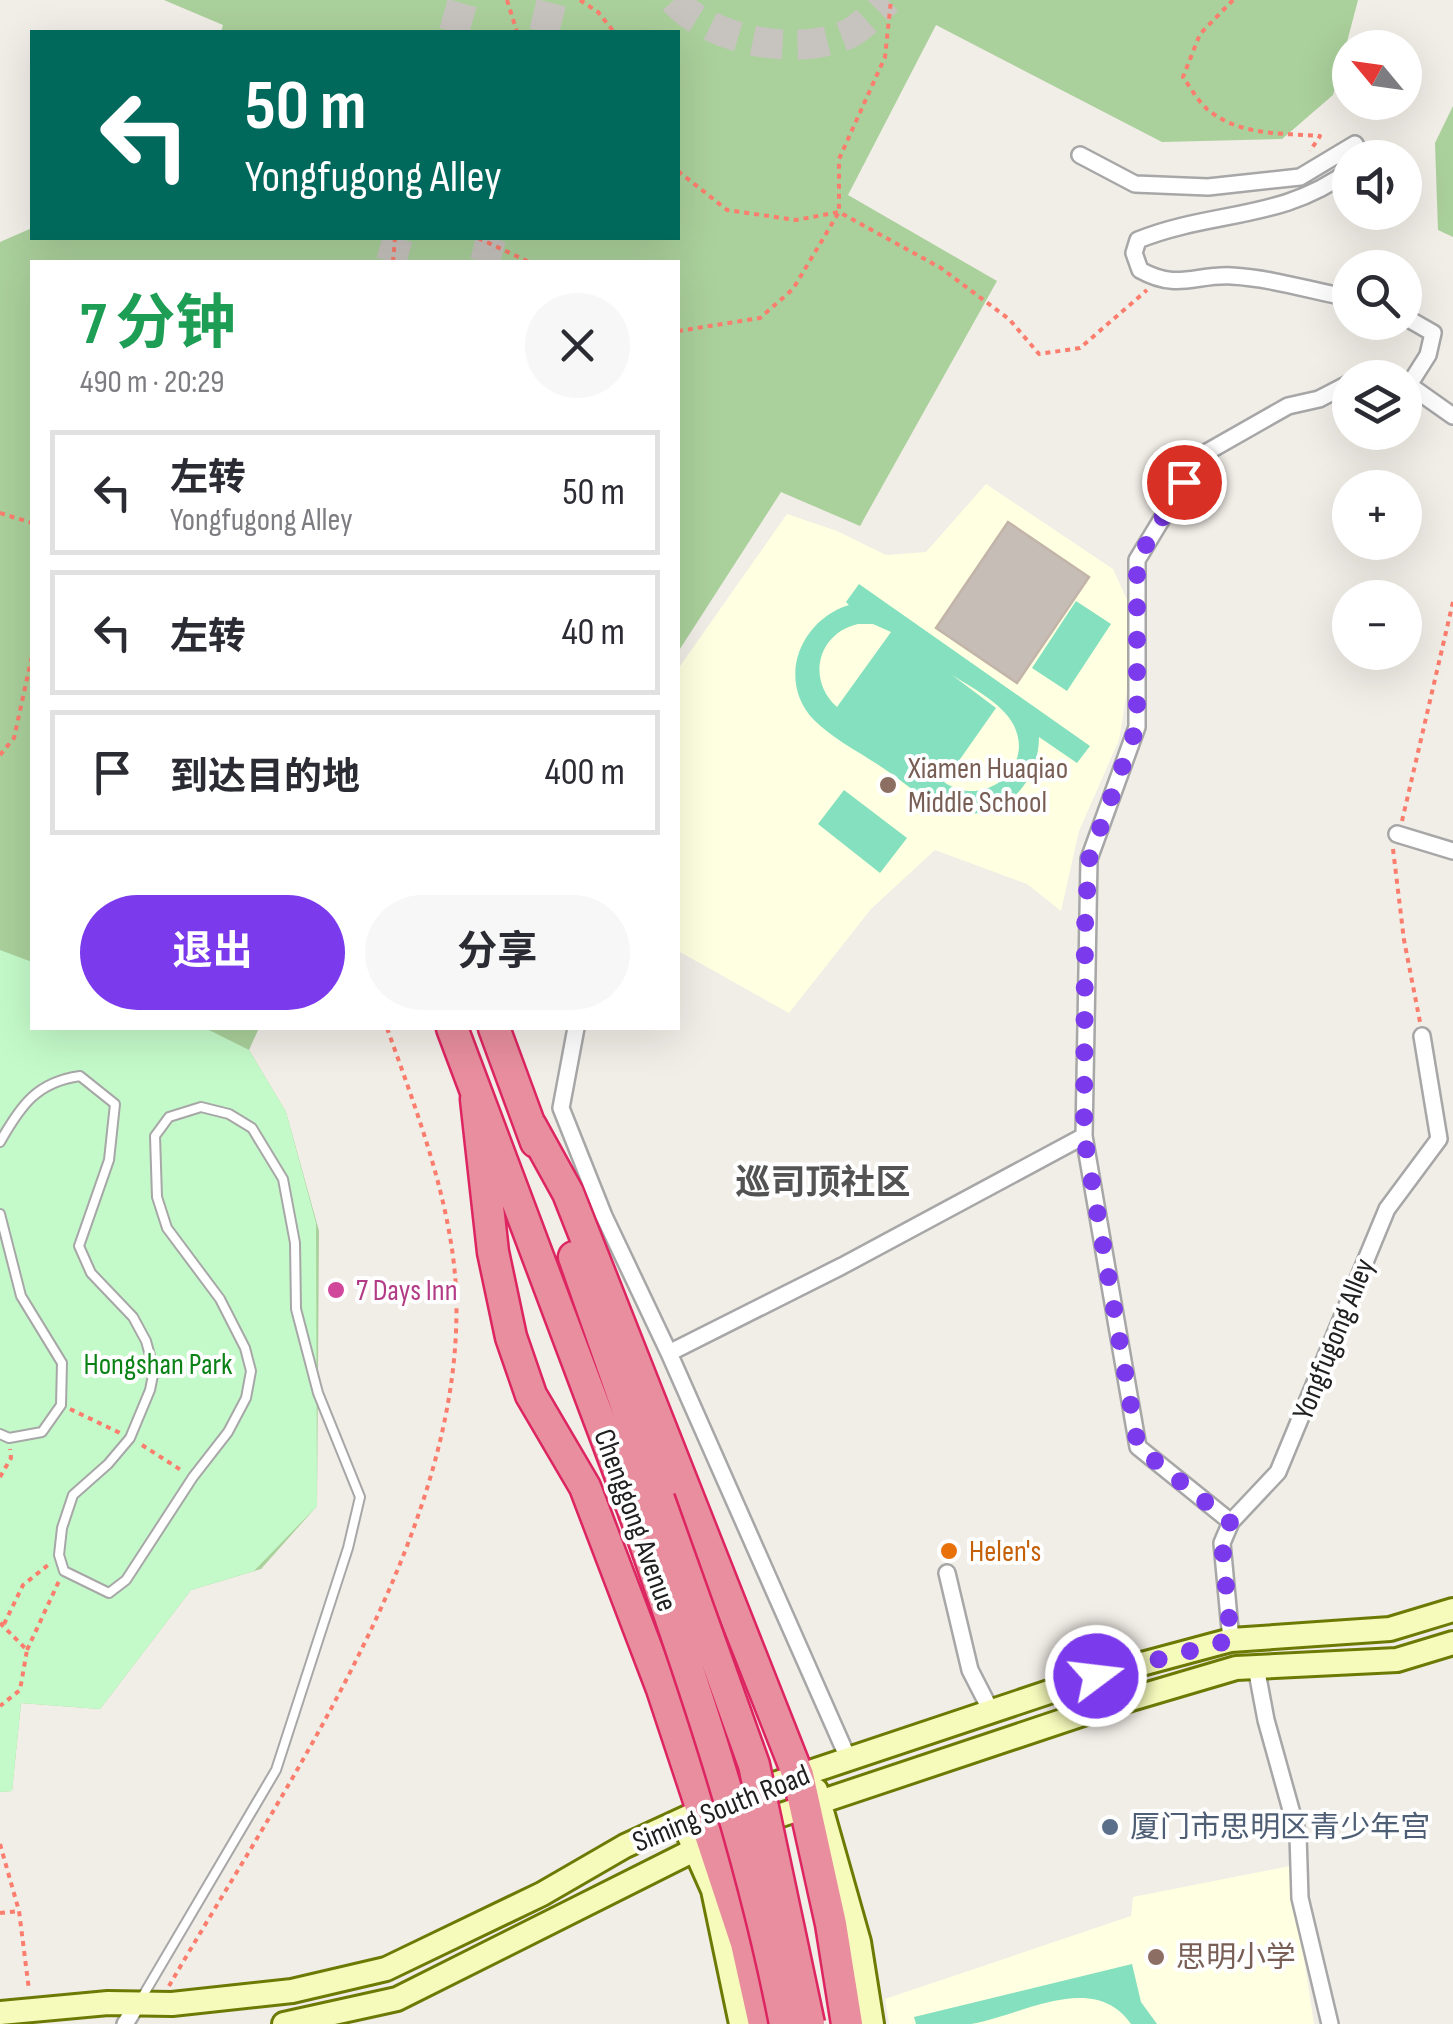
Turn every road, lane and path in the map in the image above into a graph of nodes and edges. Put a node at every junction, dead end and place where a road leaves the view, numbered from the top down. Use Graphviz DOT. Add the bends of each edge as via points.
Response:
graph roads {
  1 [pos="507,0"];
  2 [pos="580,0"];
  3 [pos="890,0"];
  4 [pos="1233,0"];
  5 [pos="516,30"];
  6 [pos="612,30"];
  7 [pos="1080,155"];
  8 [pos="1332,158"];
  9 [pos="680,173"];
  10 [pos="1300,177"];
  11 [pos="1332,184"];
  12 [pos="840,212"];
  13 [pos="482,240"];
  14 [pos="526,260"];
  15 [pos="1158,280"];
  16 [pos="1332,295"];
  17 [pos="1422,326"];
  18 [pos="680,331"];
  19 [pos="1422,363"];
  20 [pos="1332,392"];
  21 [pos="1422,394"];
  22 [pos="1453,416"];
  23 [pos="0,514"];
  24 [pos="30,523"];
  25 [pos="1453,602"];
  26 [pos="30,665"];
  27 [pos="0,755"];
  28 [pos="1398,834"];
  29 [pos="1453,851"];
  30 [pos="453,1030"];
  31 [pos="495,1030"];
  32 [pos="576,1030"];
  33 [pos="1422,1036"];
  34 [pos="476,1099"];
  35 [pos="531,1126"];
  36 [pos="1084,1136"];
  37 [pos="0,1142"];
  38 [pos="0,1214"];
  39 [pos="669,1353"];
  40 [pos="4,1436"];
  41 [pos="0,1476"];
  42 [pos="646,1506"];
  43 [pos="1230,1522"];
  44 [pos="59,1556"];
  45 [pos="64,1571"];
  46 [pos="947,1573"];
  47 [pos="1453,1610"];
  48 [pos="2,1623"];
  49 [pos="1231,1640"];
  50 [pos="1453,1643"];
  51 [pos="27,1650"];
  52 [pos="1256,1667"];
  53 [pos="0,1706"];
  54 [pos="991,1711"];
  55 [pos="848,1758"];
  56 [pos="804,1773"];
  57 [pos="812,1804"];
  58 [pos="690,1815"];
  59 [pos="0,1844"];
  60 [pos="703,1844"];
  61 [pos="18,1911"];
  62 [pos="0,1913"];
  63 [pos="292,1991"];
  64 [pos="138,2003"];
  65 [pos="31,2010"];
  66 [pos="0,2013"];
  67 [pos="125,2024"];
  68 [pos="284,2024"];
  69 [pos="292,2024"];
  70 [pos="741,2024"];
  71 [pos="764,2024"];
  72 [pos="785,2024"];
  73 [pos="809,2024"];
  74 [pos="847,2024"];
  75 [pos="872,2024"];
  76 [pos="1330,2024"];
  1 -- 5 [label="path"];
  2 -- 6 [label="path"];
  3 -- 12 [label="path" via="885,57 838,159"];
  4 -- 10 [label="path" via="1200,34 1183,78 1207,109 1244,128 1320,136"];
  7 -- 10 [label="street" via="1135,184 1208,187"];
  8 -- 10 [label="street"];
  9 -- 12 [label="path" via="727,210 796,220"];
  11 -- 15 [label="street" via="1304,198 1138,240 1140,270"];
  12 -- 15 [label="path" via="941,268 1010,319 1039,354 1080,348"];
  12 -- 18 [label="path" via="792,289 760,318"];
  13 -- 14 [label="path"];
  15 -- 16 [label="street" via="1230,276"];
  17 -- 19 [label="street" via="1433,332"];
  20 -- 36 [label="street" via="1288,406 1200,456 1137,560 1137,726 1089,859"];
  21 -- 22 [label="street"];
  23 -- 24 [label="path"];
  25 -- 28 [label="path"];
  26 -- 27 [label="path" via="14,738"];
  28 -- 29 [label="street"];
  28 -- 33 [label="path" via="1392,853"];
  30 -- 34 [label="highway, Chenggong Avenue"];
  31 -- 35 [label="highway, Chenggong Avenue"];
  32 -- 39 [label="street" via="561,1108"];
  33 -- 43 [label="street, Yongfugong Alley" via="1439,1139 1387,1210 1278,1472"];
  34 -- 42 [label="highway, Chenggong Avenue"];
  34 -- 58 [label="highway" via="490,1235 510,1337 531,1394 585,1487 662,1689"];
  35 -- 42 [label="highway, Chenggong Avenue"];
  35 -- 56 [label="highway" via="568,1192"];
  36 -- 39 [label="street"];
  36 -- 43 [label="street" via="1138,1447"];
  37 -- 44 [label="lane" via="18,1110 53,1080 80,1076 116,1104 109,1160 80,1246 91,1273 134,1317 154,1370 130,1438 73,1494"];
  38 -- 40 [label="lane" via="21,1296 62,1363 61,1405 42,1432"];
  39 -- 55 [label="street"];
  40 -- 41 [label="path" via="11,1458"];
  42 -- 72 [label="highway, Chenggong Avenue, bridge" via="768,1938"];
  42 -- 73 [label="highway, Chenggong Avenue, bridge" via="754,1764"];
  43 -- 49 [label="street" via="1222,1543"];
  44 -- 45 [label="lane"];
  44 -- 48 [label="path" via="23,1585"];
  45 -- 51 [label="path"];
  45 -- 64 [label="lane" via="110,1593 126,1580 246,1398 252,1371 245,1348 220,1298 167,1228 153,1161 155,1136 169,1117 201,1107 229,1114 252,1128 283,1179 295,1244 296,1309 318,1393 360,1497 276,1770"];
  46 -- 54 [label="street" via="970,1670"];
  47 -- 49 [label="main road, Siming South Road" via="1390,1629"];
  48 -- 51 [label="path"];
  49 -- 54 [label="main road, Siming South Road"];
  50 -- 52 [label="main road, Siming South Road" via="1397,1660"];
  51 -- 53 [label="path" via="20,1690"];
  52 -- 57 [label="main road, Siming South Road" via="1104,1708"];
  52 -- 76 [label="street" via="1298,1835 1300,1898"];
  54 -- 55 [label="main road, Siming South Road"];
  55 -- 56 [label="main road, Siming South Road"];
  56 -- 57 [label="highway"];
  56 -- 58 [label="main road, Siming South Road"];
  57 -- 60 [label="main road, Siming South Road"];
  57 -- 74 [label="highway"];
  57 -- 75 [label="main road" via="859,1942"];
  58 -- 60 [label="highway"];
  58 -- 63 [label="main road, Siming South Road" via="386,1969"];
  59 -- 61 [label="path"];
  60 -- 69 [label="main road, Siming South Road" via="396,2000"];
  60 -- 70 [label="main road"];
  60 -- 71 [label="highway" via="746,1944"];
  61 -- 62 [label="path"];
  61 -- 65 [label="path"];
  63 -- 64 [label="main road, Siming South Road"];
  63 -- 69 [label="street"];
  64 -- 65 [label="main road, Siming South Road"];
  64 -- 67 [label="street"];
  65 -- 66 [label="main road, Siming South Road"];
  68 -- 69 [label="main road, Siming South Road"];
}
